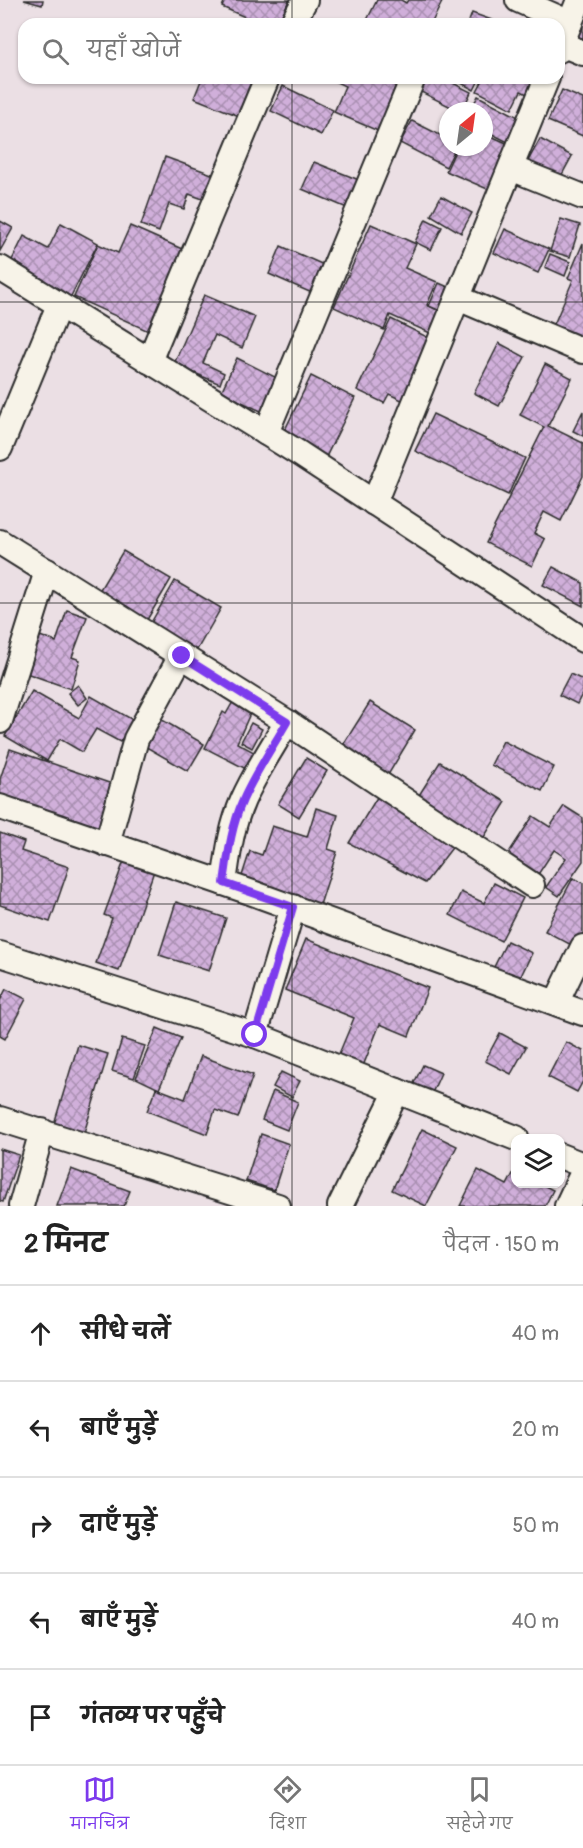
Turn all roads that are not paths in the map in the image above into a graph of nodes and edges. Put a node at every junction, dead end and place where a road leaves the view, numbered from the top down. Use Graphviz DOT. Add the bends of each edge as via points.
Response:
graph roads {
  1 [pos="305,0"];
  2 [pos="518,0"];
  3 [pos="579,0"];
  4 [pos="295,18"];
  5 [pos="539,18"];
  6 [pos="568,42"];
  7 [pos="264,84"];
  8 [pos="411,84"];
  9 [pos="546,84"];
  10 [pos="511,168"];
  11 [pos="583,197"];
  12 [pos="0,268"];
  13 [pos="458,298"];
  14 [pos="59,305"];
  15 [pos="583,351"];
  16 [pos="149,361"];
  17 [pos="266,433"];
  18 [pos="0,448"];
  19 [pos="374,503"];
  20 [pos="0,542"];
  21 [pos="47,571"];
  22 [pos="583,640"];
  23 [pos="182,656"];
  24 [pos="0,722"];
  25 [pos="287,722"];
  26 [pos="0,807"];
  27 [pos="107,844"];
  28 [pos="224,883"];
  29 [pos="532,885"];
  30 [pos="293,907"];
  31 [pos="583,947"];
  32 [pos="0,954"];
  33 [pos="556,1003"];
  34 [pos="583,1013"];
  35 [pos="255,1035"];
  36 [pos="397,1091"];
  37 [pos="0,1119"];
  38 [pos="42,1131"];
  39 [pos="511,1136"];
  40 [pos="565,1158"];
  41 [pos="583,1165"];
  42 [pos="583,1172"];
  43 [pos="21,1206"];
  44 [pos="278,1206"];
  45 [pos="340,1206"];
  46 [pos="567,1206"];
  1 -- 4 [label="street"];
  2 -- 5 [label="street"];
  3 -- 6 [label="street"];
  7 -- 16 [label="street"];
  8 -- 17 [label="street"];
  9 -- 10 [label="street"];
  10 -- 11 [label="street"];
  10 -- 13 [label="street"];
  12 -- 14 [label="street"];
  13 -- 15 [label="street"];
  13 -- 19 [label="street"];
  14 -- 16 [label="street"];
  14 -- 18 [label="street"];
  16 -- 17 [label="street"];
  17 -- 19 [label="street"];
  19 -- 22 [label="street"];
  20 -- 21 [label="street"];
  21 -- 23 [label="street"];
  21 -- 24 [label="street"];
  23 -- 25 [label="street"];
  23 -- 27 [label="street" via="136,739"];
  25 -- 28 [label="street" via="242,802"];
  25 -- 29 [label="street"];
  26 -- 27 [label="street"];
  27 -- 28 [label="street"];
  28 -- 30 [label="street"];
  30 -- 33 [label="street"];
  30 -- 35 [label="street"];
  31 -- 33 [label="street"];
  32 -- 35 [label="street"];
  33 -- 34 [label="street"];
  35 -- 36 [label="street"];
  36 -- 39 [label="street"];
  36 -- 45 [label="street"];
  37 -- 38 [label="street"];
  38 -- 43 [label="street"];
  38 -- 44 [label="street"];
  40 -- 41 [label="street"];
  42 -- 46 [label="street"];
}
